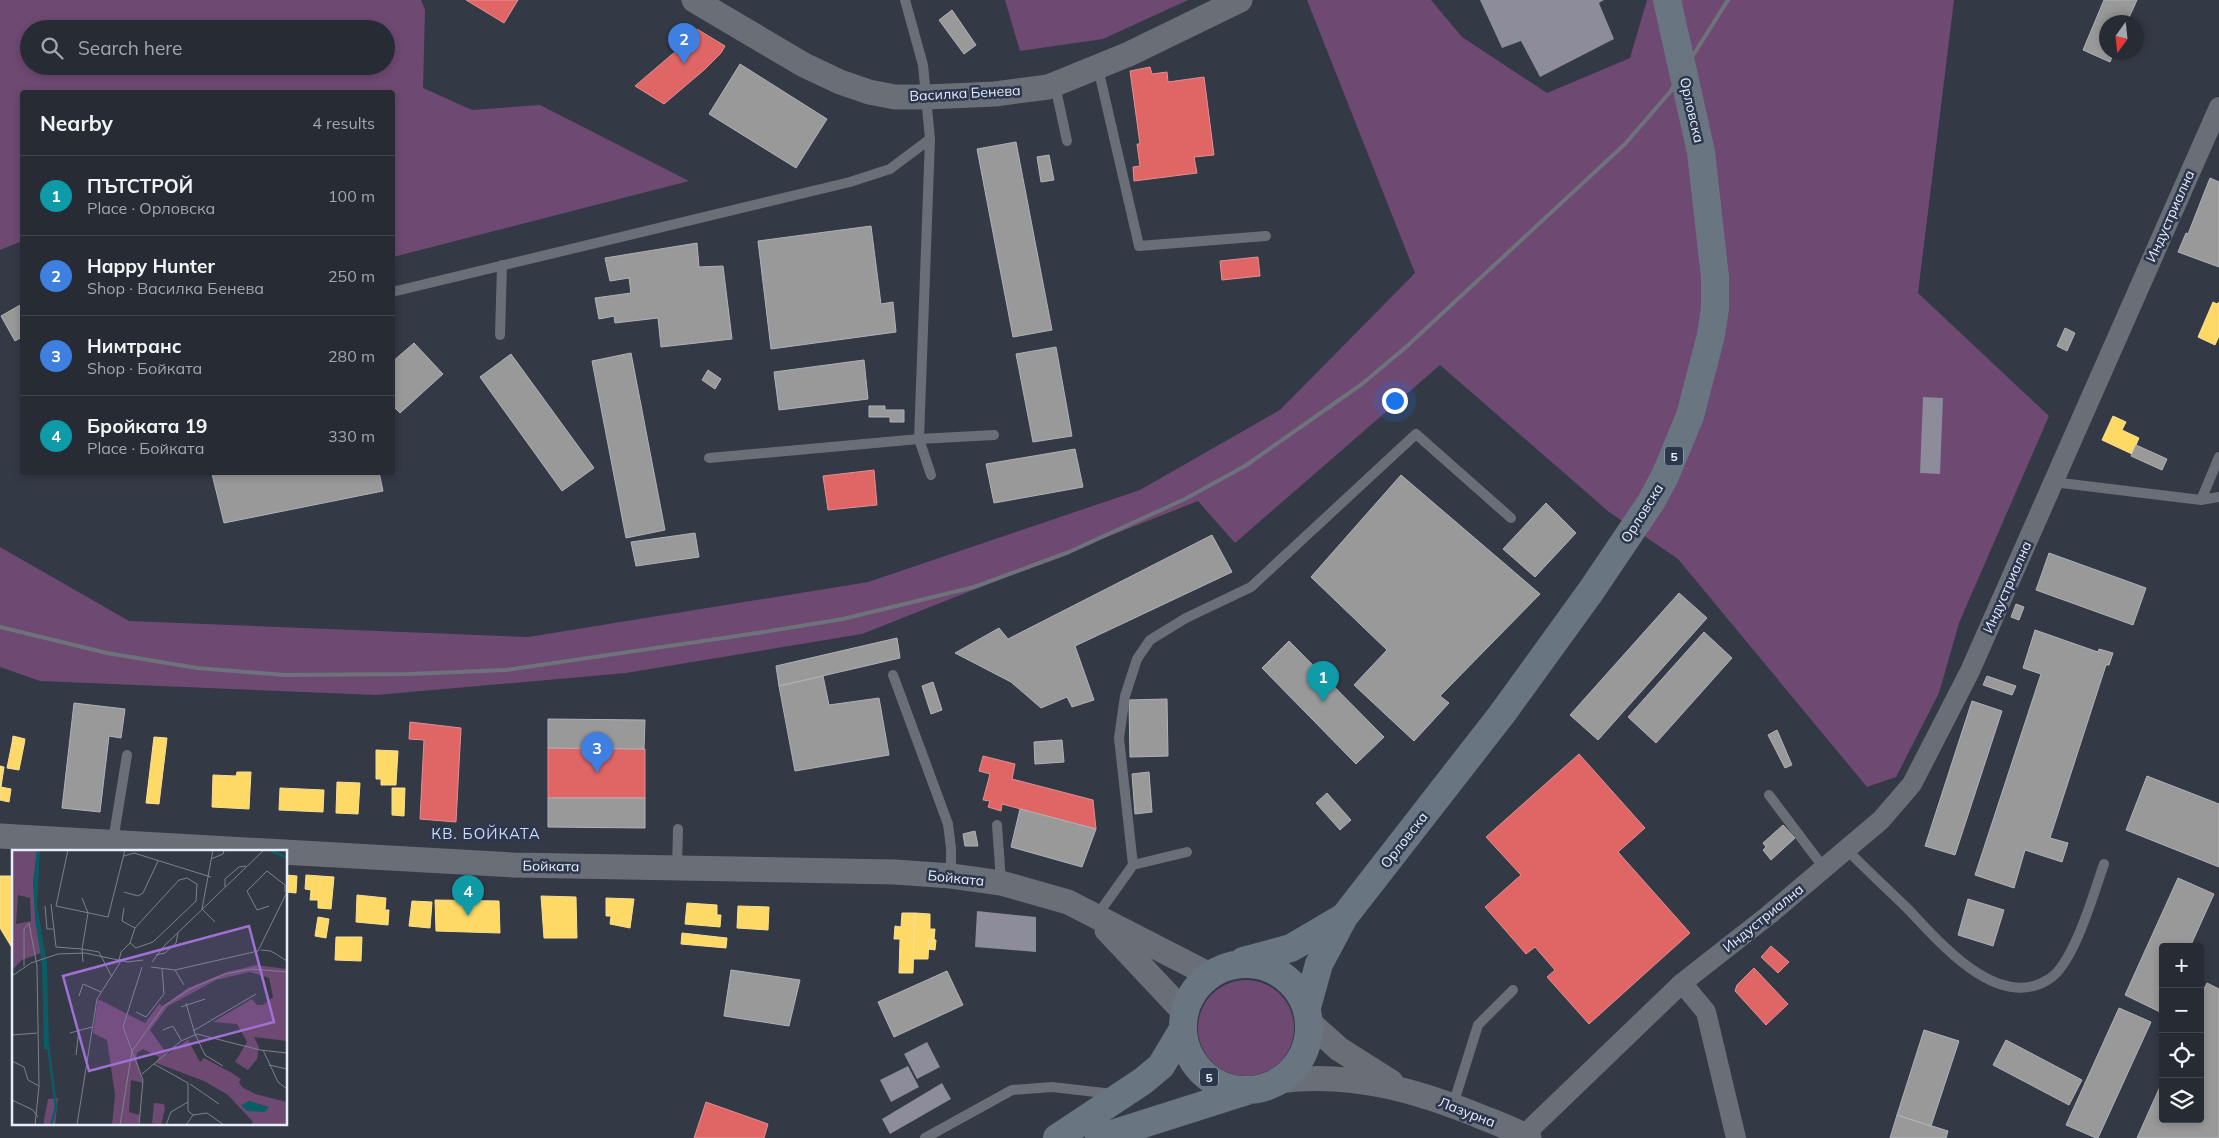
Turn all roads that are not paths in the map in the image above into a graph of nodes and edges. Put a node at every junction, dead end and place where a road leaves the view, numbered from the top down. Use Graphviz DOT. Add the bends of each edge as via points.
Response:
graph roads {
  1 [pos="694,0"];
  2 [pos="905,0"];
  3 [pos="1240,0"];
  4 [pos="1669,6"];
  5 [pos="1098,68"];
  6 [pos="1055,84"];
  7 [pos="927,97"];
  8 [pos="2219,107"];
  9 [pos="930,139"];
  10 [pos="1067,141"];
  11 [pos="1266,236"];
  12 [pos="502,265"];
  13 [pos="395,292"];
  14 [pos="500,335"];
  15 [pos="994,435"];
  16 [pos="919,439"];
  17 [pos="2219,457"];
  18 [pos="708,458"];
  19 [pos="931,475"];
  20 [pos="2053,482"];
  21 [pos="2219,497"];
  22 [pos="2201,500"];
  23 [pos="1511,518"];
  24 [pos="893,675"];
  25 [pos="127,755"];
  26 [pos="1769,795"];
  27 [pos="998,825"];
  28 [pos="678,829"];
  29 [pos="0,836"];
  30 [pos="113,841"];
  31 [pos="1846,849"];
  32 [pos="263,850"];
  33 [pos="288,852"];
  34 [pos="1187,852"];
  35 [pos="2104,864"];
  36 [pos="1133,866"];
  37 [pos="677,868"];
  38 [pos="1824,868"];
  39 [pos="951,876"];
  40 [pos="1001,883"];
  41 [pos="1095,918"];
  42 [pos="1344,918"];
  43 [pos="1219,970"];
  44 [pos="1682,983"];
  45 [pos="1513,990"];
  46 [pos="1309,1015"];
  47 [pos="1183,1021"];
  48 [pos="1280,1081"];
  49 [pos="1251,1090"];
  50 [pos="1404,1090"];
  51 [pos="1124,1095"];
  52 [pos="1453,1105"];
  53 [pos="1527,1136"];
  54 [pos="925,1138"];
  55 [pos="1057,1138"];
  56 [pos="1099,1138"];
  57 [pos="1736,1138"];
  1 -- 7 [label="street, Василка Бенева" via="840,82 869,92"];
  2 -- 7 [label="lane" via="923,65"];
  3 -- 5 [label="street, Василка Бенева"];
  4 -- 42 [label="main road, Орловска / 5" via="1701,152 1712,241 1715,308 1690,416 1665,476 1620,548 1502,714"];
  5 -- 6 [label="street, Василка Бенева"];
  5 -- 11 [label="lane" via="1139,246"];
  6 -- 7 [label="street, Василка Бенева" via="994,94"];
  6 -- 10 [label="lane"];
  7 -- 9 [label="lane"];
  8 -- 20 [label="street, Индустриална"];
  9 -- 12 [label="lane" via="890,169 850,182"];
  9 -- 16 [label="lane"];
  12 -- 13 [label="lane"];
  12 -- 14 [label="lane"];
  15 -- 16 [label="lane"];
  16 -- 18 [label="lane"];
  16 -- 19 [label="lane"];
  17 -- 22 [label="lane"];
  20 -- 22 [label="lane"];
  20 -- 31 [label="street, Индустриална" via="1970,672 1912,784 1881,820"];
  21 -- 22 [label="lane"];
  23 -- 36 [label="lane" via="1416,434 1251,587 1186,618 1150,640 1137,658 1125,696 1119,738"];
  24 -- 39 [label="lane" via="948,824"];
  25 -- 30 [label="lane"];
  26 -- 38 [label="lane"];
  27 -- 40 [label="lane"];
  28 -- 37 [label="lane"];
  29 -- 30 [label="street, Бойката"];
  30 -- 32 [label="street, Бойката"];
  31 -- 35 [label="lane" via="1962,964 1991,982 2026,989 2050,979 2071,952"];
  31 -- 38 [label="street, Индустриална"];
  33 -- 37 [label="street, Бойката" via="513,865"];
  34 -- 36 [label="lane"];
  36 -- 41 [label="lane"];
  37 -- 39 [label="street, Бойката"];
  38 -- 44 [label="street, Индустриална"];
  39 -- 40 [label="street, Бойката"];
  40 -- 41 [label="street, Бойката" via="1068,902"];
  41 -- 43 [label="street, Бойката"];
  41 -- 47 [label="street, Бойката"];
  42 -- 43 [label="main road, Орловска / 5" via="1291,948"];
  42 -- 46 [label="main road, Орловска / 5" via="1319,964"];
  43 -- 46 [label="main road" via="1248,963 1267,967 1284,976 1298,990"];
  43 -- 47 [label="main road" via="1190,998"];
  44 -- 53 [label="street, Индустриална"];
  44 -- 57 [label="street" via="1706,1012"];
  45 -- 52 [label="lane" via="1478,1025"];
  46 -- 48 [label="main road, 5" via="1309,1040 1303,1056"];
  46 -- 50 [label="street, Лазурна" via="1339,1049"];
  47 -- 49 [label="main road, 5" via="1187,1049 1197,1067 1231,1088"];
  47 -- 51 [label="main road" via="1160,1066"];
  48 -- 49 [label="main road, 5"];
  48 -- 50 [label="street, Лазурна" via="1328,1077"];
  49 -- 56 [label="main road, 5"];
  50 -- 52 [label="street, Лазурна"];
  51 -- 54 [label="lane" via="1052,1087 1012,1090"];
  51 -- 55 [label="main road"];
  52 -- 53 [label="street, Лазурна"];
}
